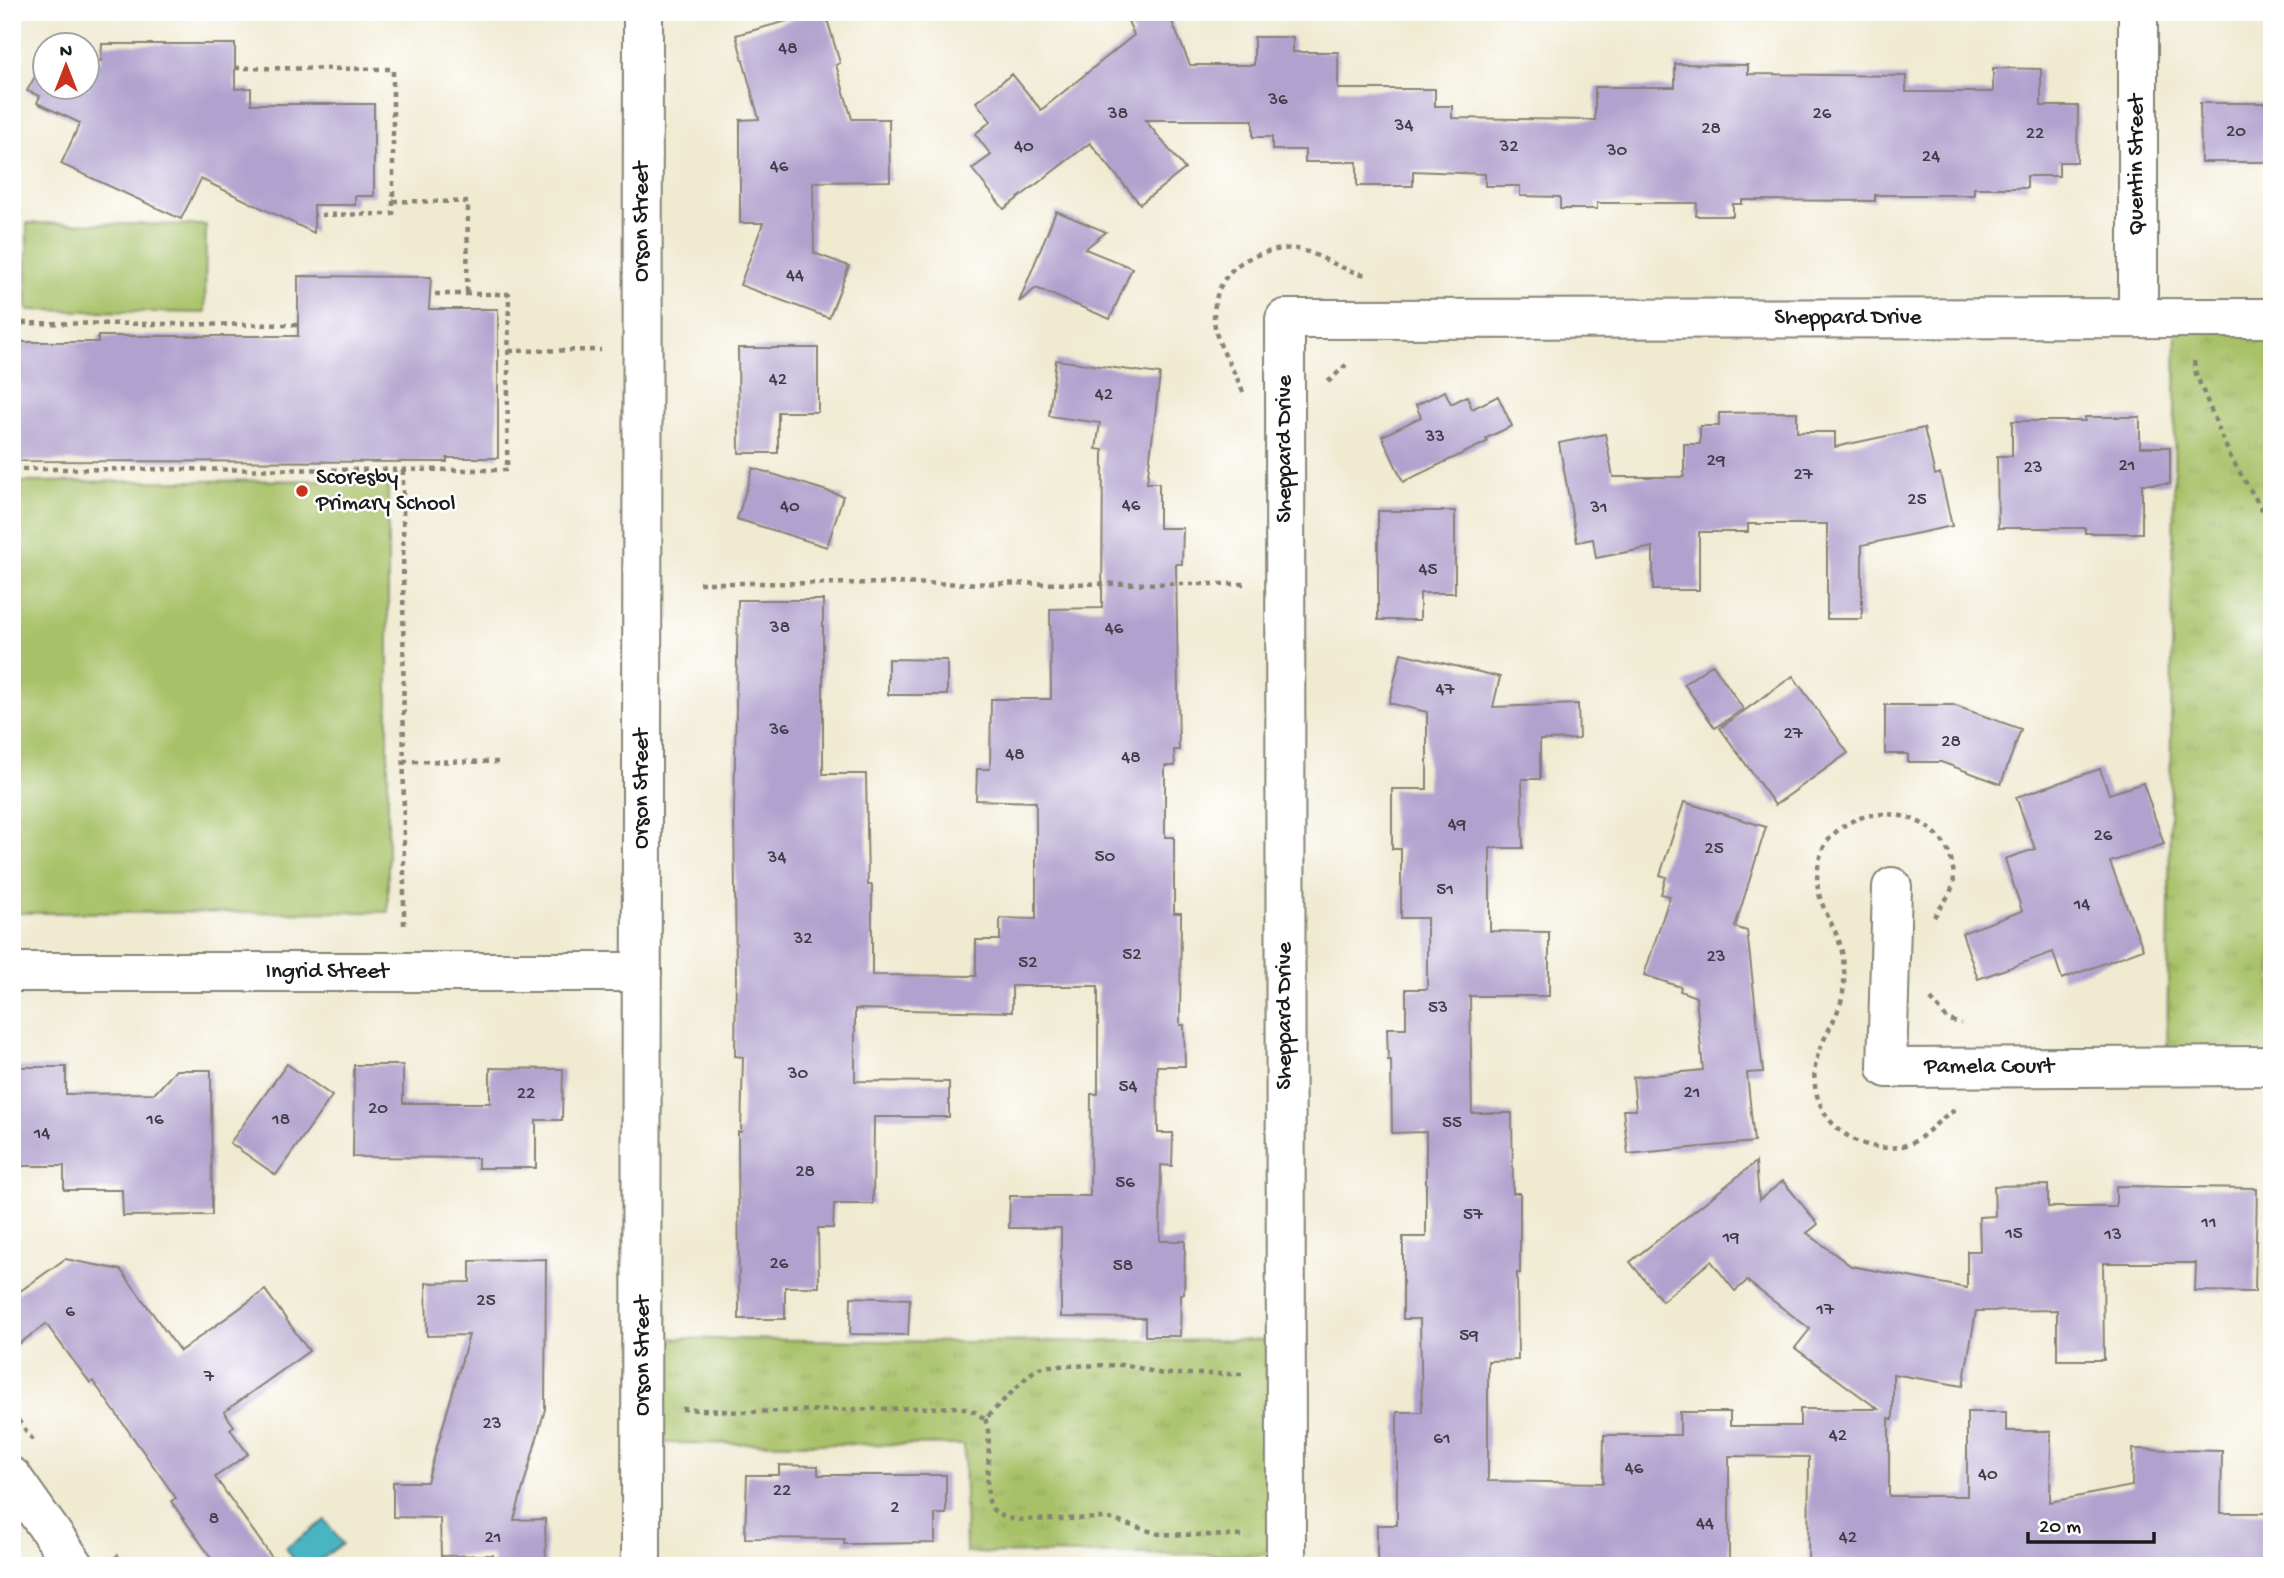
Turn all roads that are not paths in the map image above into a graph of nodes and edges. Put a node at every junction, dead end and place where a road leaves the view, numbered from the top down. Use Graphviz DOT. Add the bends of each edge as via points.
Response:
graph roads {
  1 [pos="643,12"];
  2 [pos="2138,12"];
  3 [pos="2137,317"];
  4 [pos="2272,318"];
  5 [pos="1892,887"];
  6 [pos="12,972"];
  7 [pos="642,972"];
  8 [pos="2272,1066"];
  9 [pos="12,1477"];
  10 [pos="75,1566"];
  11 [pos="641,1566"];
  12 [pos="1286,1566"];
  1 -- 7 [label="street, Orson Street"];
  2 -- 3 [label="street, Quentin Street"];
  3 -- 4 [label="street, Sheppard Drive"];
  3 -- 12 [label="street, Sheppard Drive" via="1286,319"];
  5 -- 8 [label="street, Pamela Court" via="1887,1068"];
  6 -- 7 [label="street, Ingrid Street"];
  7 -- 11 [label="street, Orson Street"];
  9 -- 10 [label="street"];
}
